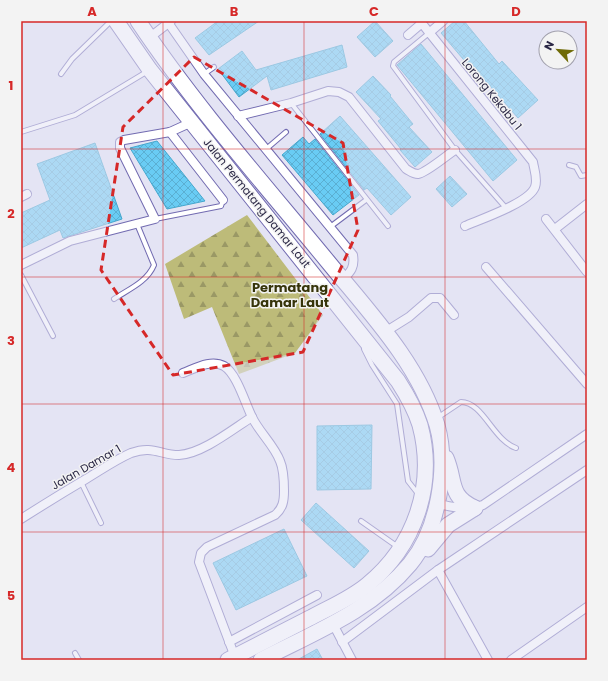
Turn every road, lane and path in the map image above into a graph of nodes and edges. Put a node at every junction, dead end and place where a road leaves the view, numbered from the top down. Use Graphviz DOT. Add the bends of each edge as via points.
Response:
graph roads {
  1 [pos="111,21"];
  2 [pos="116,21"];
  3 [pos="138,21"];
  4 [pos="443,21"];
  5 [pos="169,22"];
  6 [pos="421,22"];
  7 [pos="429,32"];
  8 [pos="408,35"];
  9 [pos="150,38"];
  10 [pos="214,67"];
  11 [pos="150,70"];
  12 [pos="61,74"];
  13 [pos="204,74"];
  14 [pos="292,103"];
  15 [pos="238,116"];
  16 [pos="192,122"];
  17 [pos="21,132"];
  18 [pos="170,132"];
  19 [pos="286,132"];
  20 [pos="265,150"];
  21 [pos="455,150"];
  22 [pos="569,166"];
  23 [pos="587,175"];
  24 [pos="224,200"];
  25 [pos="366,200"];
  26 [pos="587,204"];
  27 [pos="506,208"];
  28 [pos="155,219"];
  29 [pos="546,219"];
  30 [pos="137,224"];
  31 [pos="388,226"];
  32 [pos="465,226"];
  33 [pos="329,227"];
  34 [pos="555,230"];
  35 [pos="21,265"];
  36 [pos="486,267"];
  37 [pos="587,272"];
  38 [pos="21,275"];
  39 [pos="342,280"];
  40 [pos="114,299"];
  41 [pos="454,316"];
  42 [pos="351,320"];
  43 [pos="385,332"];
  44 [pos="53,336"];
  45 [pos="184,373"];
  46 [pos="587,384"];
  47 [pos="252,417"];
  48 [pos="435,419"];
  49 [pos="587,434"];
  50 [pos="442,448"];
  51 [pos="516,448"];
  52 [pos="587,470"];
  53 [pos="81,482"];
  54 [pos="422,500"];
  55 [pos="437,504"];
  56 [pos="475,508"];
  57 [pos="21,519"];
  58 [pos="361,521"];
  59 [pos="101,523"];
  60 [pos="400,548"];
  61 [pos="411,563"];
  62 [pos="438,570"];
  63 [pos="317,595"];
  64 [pos="587,607"];
  65 [pos="333,624"];
  66 [pos="229,642"];
  67 [pos="342,642"];
  68 [pos="75,653"];
  69 [pos="231,658"];
  70 [pos="79,660"];
  71 [pos="261,660"];
  72 [pos="352,660"];
  73 [pos="488,660"];
  74 [pos="511,660"];
  1 -- 12 [label="lane" via="72,59"];
  2 -- 11 [label="highway, Jalan Permatang Damar Laut"];
  3 -- 9 [label="highway, Jalan Permatang Damar Laut"];
  4 -- 7 [label="street"];
  5 -- 9 [label="street"];
  5 -- 13 [label="street"];
  6 -- 7 [label="street, Lorong Kekabu 1"];
  6 -- 8 [label="street"];
  7 -- 21 [label="lane" via="394,62 393,66"];
  7 -- 27 [label="street, Lorong Kekabu 1" via="533,162 536,186 532,193"];
  9 -- 39 [label="highway, Jalan Permatang Damar Laut" via="206,113"];
  10 -- 13 [label="lane"];
  11 -- 16 [label="highway, Jalan Permatang Damar Laut"];
  11 -- 17 [label="lane" via="75,115"];
  13 -- 15 [label="street"];
  14 -- 15 [label="street"];
  14 -- 21 [label="street" via="328,92 339,92 349,97 406,169 412,173 424,171"];
  14 -- 25 [label="lane"];
  15 -- 20 [label="street"];
  16 -- 18 [label="street"];
  16 -- 42 [label="highway, Jalan Permatang Damar Laut"];
  18 -- 24 [label="street"];
  18 -- 28 [label="street" via="120,142 120,148"];
  19 -- 20 [label="lane"];
  20 -- 33 [label="street"];
  21 -- 27 [label="lane"];
  22 -- 23 [label="lane" via="576,167 581,176"];
  24 -- 28 [label="lane" via="221,206"];
  25 -- 31 [label="lane"];
  25 -- 33 [label="lane"];
  26 -- 34 [label="street"];
  27 -- 32 [label="street"];
  28 -- 30 [label="street"];
  29 -- 34 [label="street"];
  30 -- 35 [label="street" via="70,241"];
  30 -- 40 [label="lane" via="154,265 145,279"];
  33 -- 39 [label="street" via="353,255 353,268"];
  34 -- 37 [label="street"];
  36 -- 46 [label="street"];
  38 -- 44 [label="lane"];
  39 -- 43 [label="highway, Jalan Permatang Damar Laut"];
  41 -- 43 [label="street" via="440,298 431,298 409,317"];
  42 -- 54 [label="lane" via="372,365 396,404 408,481"];
  42 -- 54 [label="highway, Jalan Permatang Damar Laut" via="398,381 420,425 425,478"];
  43 -- 48 [label="highway, Jalan Permatang Damar Laut" via="425,395"];
  45 -- 47 [label="street" via="209,363 230,370"];
  47 -- 53 [label="street, Jalan Damar 1" via="189,453 179,455 143,449 114,461"];
  47 -- 66 [label="street" via="280,460 283,473 283,504 281,511 275,515 201,552 199,562"];
  48 -- 50 [label="highway, Jalan Permatang Damar Laut"];
  48 -- 51 [label="lane" via="461,402 466,402 480,412 504,442"];
  49 -- 56 [label="street"];
  50 -- 55 [label="highway, Jalan Permatang Damar Laut"];
  50 -- 56 [label="highway" via="458,497"];
  52 -- 62 [label="street"];
  53 -- 57 [label="street, Jalan Damar 1"];
  53 -- 59 [label="lane"];
  54 -- 55 [label="street"];
  54 -- 60 [label="highway, Jalan Permatang Damar Laut" via="414,524"];
  55 -- 56 [label="street"];
  55 -- 61 [label="highway, Jalan Permatang Damar Laut" via="430,532"];
  56 -- 61 [label="highway" via="448,525 429,548"];
  58 -- 60 [label="lane"];
  60 -- 69 [label="highway, Jalan Permatang Damar Laut" via="367,586 347,599"];
  61 -- 65 [label="highway, Jalan Permatang Damar Laut" via="376,597"];
  62 -- 67 [label="street"];
  62 -- 73 [label="street"];
  63 -- 66 [label="street"];
  64 -- 74 [label="street"];
  65 -- 67 [label="street"];
  65 -- 71 [label="highway, Jalan Permatang Damar Laut"];
  66 -- 69 [label="street"];
  67 -- 72 [label="street"];
  68 -- 70 [label="lane"];
}
